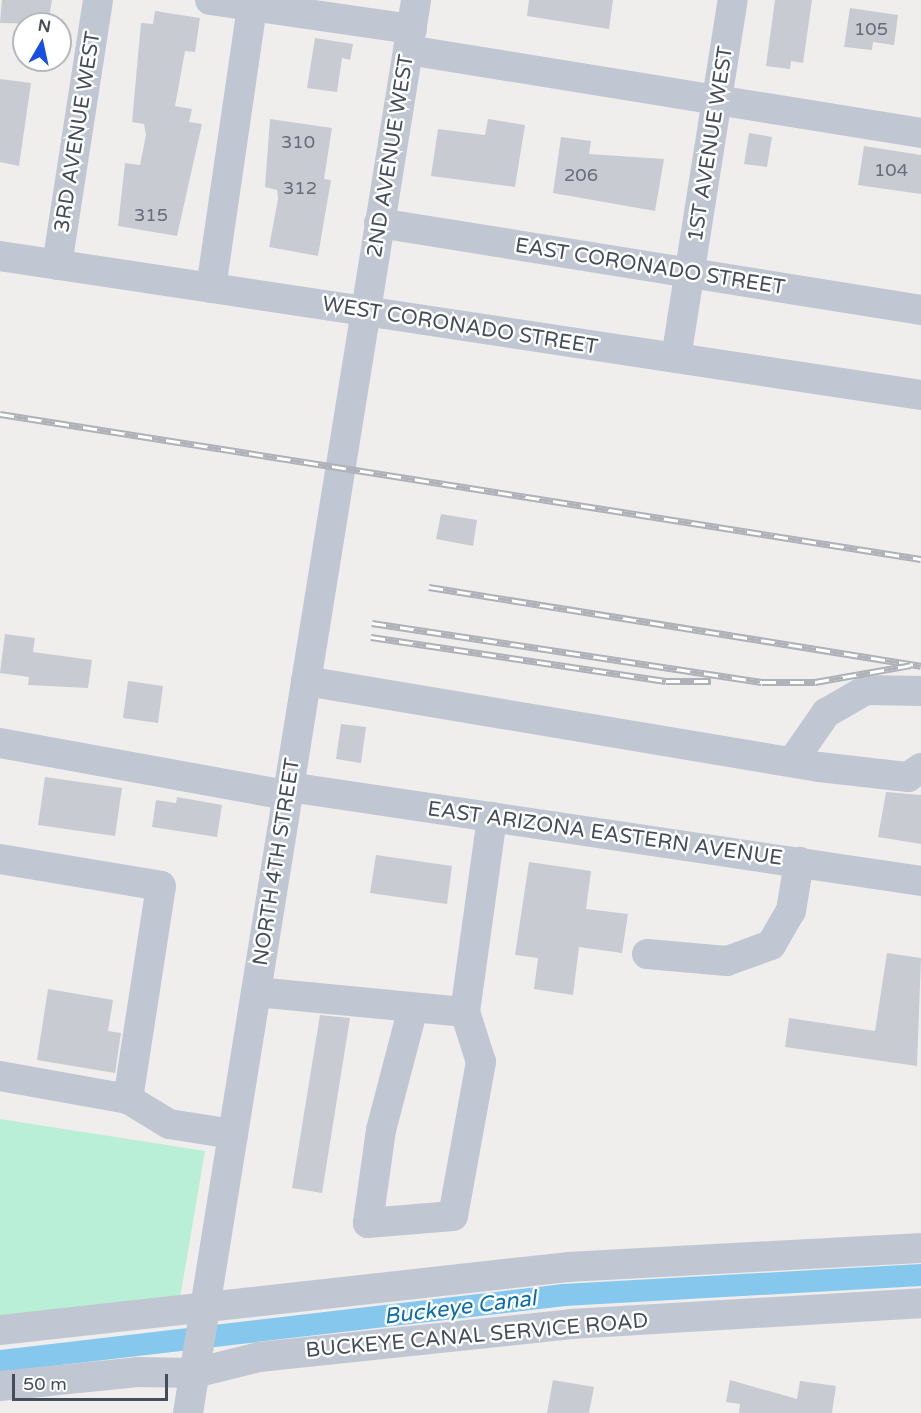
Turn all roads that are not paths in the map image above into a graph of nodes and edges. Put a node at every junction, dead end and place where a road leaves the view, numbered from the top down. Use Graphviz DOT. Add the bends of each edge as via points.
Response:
graph roads {
  1 [pos="98,0"];
  2 [pos="210,0"];
  3 [pos="733,0"];
  4 [pos="252,6"];
  5 [pos="412,26"];
  6 [pos="718,100"];
  7 [pos="921,133"];
  8 [pos="379,223"];
  9 [pos="0,256"];
  10 [pos="57,265"];
  11 [pos="690,275"];
  12 [pos="211,288"];
  13 [pos="921,310"];
  14 [pos="366,311"];
  15 [pos="676,358"];
  16 [pos="921,395"];
  17 [pos="306,681"];
  18 [pos="921,691"];
  19 [pos="0,743"];
  20 [pos="792,762"];
  21 [pos="921,768"];
  22 [pos="288,791"];
  23 [pos="492,817"];
  24 [pos="0,859"];
  25 [pos="799,862"];
  26 [pos="921,881"];
  27 [pos="647,954"];
  28 [pos="256,992"];
  29 [pos="413,1008"];
  30 [pos="465,1012"];
  31 [pos="0,1076"];
  32 [pos="128,1099"];
  33 [pos="233,1134"];
  34 [pos="921,1248"];
  35 [pos="921,1303"];
  36 [pos="204,1316"];
  37 [pos="0,1330"];
  38 [pos="196,1367"];
  39 [pos="0,1386"];
  40 [pos="188,1413"];
  1 -- 10 [label="street, 3RD AVENUE WEST"];
  2 -- 4 [label="street"];
  3 -- 6 [label="street, 1ST AVENUE WEST"];
  4 -- 5 [label="street"];
  4 -- 12 [label="street"];
  5 -- 6 [label="street"];
  5 -- 8 [label="street, 2ND AVENUE WEST"];
  6 -- 7 [label="street"];
  6 -- 11 [label="street, 1ST AVENUE WEST"];
  8 -- 11 [label="street, EAST CORONADO STREET"];
  8 -- 14 [label="street, 2ND AVENUE WEST"];
  9 -- 10 [label="street, WEST CORONADO STREET"];
  10 -- 12 [label="street, WEST CORONADO STREET"];
  11 -- 13 [label="street, EAST CORONADO STREET"];
  11 -- 15 [label="street, 1ST AVENUE WEST"];
  12 -- 14 [label="street, WEST CORONADO STREET"];
  14 -- 15 [label="street, WEST CORONADO STREET"];
  14 -- 17 [label="street, NORTH 4TH STREET"];
  15 -- 16 [label="street, WEST CORONADO STREET"];
  17 -- 20 [label="street"];
  17 -- 22 [label="street, NORTH 4TH STREET"];
  18 -- 20 [label="street" via="866,690 826,713"];
  19 -- 22 [label="street, EAST ARIZONA EASTERN AVENUE"];
  20 -- 21 [label="street" via="908,777"];
  22 -- 23 [label="street, EAST ARIZONA EASTERN AVENUE"];
  22 -- 28 [label="street, NORTH 4TH STREET"];
  23 -- 25 [label="street, EAST ARIZONA EASTERN AVENUE"];
  23 -- 30 [label="street"];
  24 -- 32 [label="street" via="161,886"];
  25 -- 26 [label="street, EAST ARIZONA EASTERN AVENUE"];
  25 -- 27 [label="street" via="791,911 771,945 727,961"];
  28 -- 29 [label="street"];
  28 -- 33 [label="street, NORTH 4TH STREET"];
  29 -- 30 [label="street"];
  29 -- 30 [label="street" via="381,1130 368,1222 453,1216 481,1062"];
  31 -- 32 [label="street"];
  32 -- 33 [label="street" via="169,1124"];
  33 -- 36 [label="street, NORTH 4TH STREET"];
  34 -- 36 [label="street" via="568,1267"];
  35 -- 38 [label="street, BUCKEYE CANAL SERVICE ROAD" via="571,1324"];
  36 -- 37 [label="street"];
  36 -- 38 [label="street, NORTH 4TH STREET"];
  38 -- 39 [label="street, BUCKEYE CANAL SERVICE ROAD"];
  38 -- 40 [label="street, NORTH 4TH STREET"];
}
